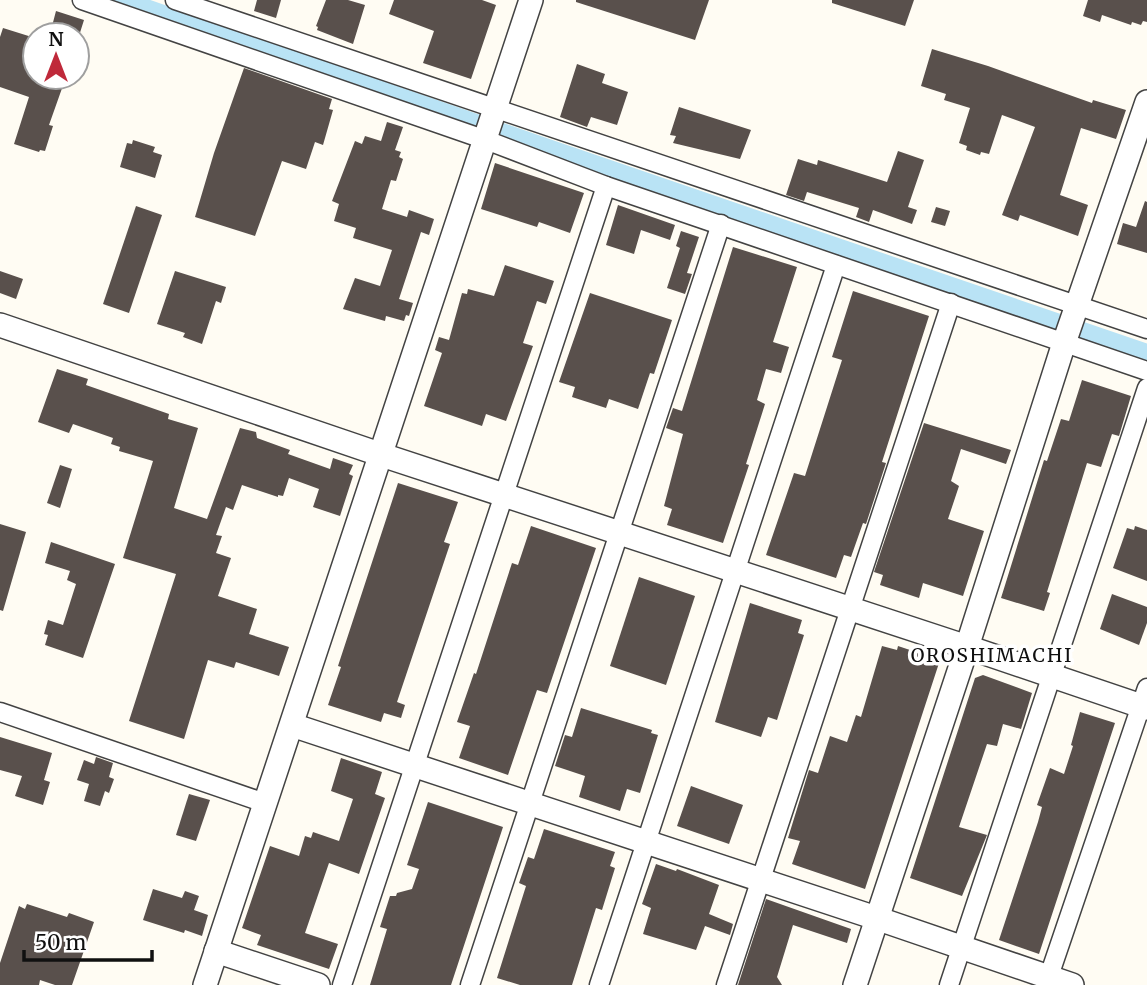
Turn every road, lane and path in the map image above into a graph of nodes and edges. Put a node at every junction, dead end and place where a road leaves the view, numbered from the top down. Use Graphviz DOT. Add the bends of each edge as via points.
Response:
graph roads {
  1 [pos="82,0"];
  2 [pos="175,0"];
  3 [pos="531,0"];
  4 [pos="1147,102"];
  5 [pos="491,125"];
  6 [pos="607,186"];
  7 [pos="721,224"];
  8 [pos="836,265"];
  9 [pos="951,303"];
  10 [pos="1071,324"];
  11 [pos="0,325"];
  12 [pos="1147,329"];
  13 [pos="1147,371"];
  14 [pos="1147,388"];
  15 [pos="382,455"];
  16 [pos="504,496"];
  17 [pos="620,534"];
  18 [pos="736,572"];
  19 [pos="849,608"];
  20 [pos="967,647"];
  21 [pos="1052,677"];
  22 [pos="1145,701"];
  23 [pos="0,712"];
  24 [pos="292,725"];
  25 [pos="414,767"];
  26 [pos="265,803"];
  27 [pos="531,805"];
  28 [pos="645,843"];
  29 [pos="761,881"];
  30 [pos="877,918"];
  31 [pos="961,947"];
  32 [pos="216,951"];
  33 [pos="1048,981"];
  34 [pos="205,985"];
  35 [pos="318,985"];
  36 [pos="342,985"];
  37 [pos="471,985"];
  38 [pos="599,985"];
  39 [pos="726,985"];
  40 [pos="855,985"];
  41 [pos="949,985"];
  42 [pos="1072,985"];
  1 -- 5 [label="street"];
  2 -- 5 [label="street"];
  3 -- 5 [label="street"];
  4 -- 10 [label="street"];
  5 -- 6 [label="street"];
  5 -- 10 [label="street"];
  5 -- 15 [label="street"];
  6 -- 7 [label="street"];
  6 -- 16 [label="street"];
  7 -- 8 [label="street"];
  7 -- 17 [label="street"];
  8 -- 9 [label="street"];
  8 -- 18 [label="street"];
  9 -- 10 [label="street"];
  9 -- 19 [label="street"];
  10 -- 12 [label="street"];
  10 -- 13 [label="street"];
  10 -- 20 [label="street"];
  11 -- 15 [label="street"];
  14 -- 21 [label="street"];
  15 -- 16 [label="street"];
  15 -- 24 [label="street"];
  16 -- 17 [label="street"];
  16 -- 25 [label="street"];
  17 -- 18 [label="street"];
  17 -- 27 [label="street"];
  18 -- 19 [label="street"];
  18 -- 28 [label="street"];
  19 -- 20 [label="street"];
  19 -- 29 [label="street"];
  20 -- 21 [label="street"];
  20 -- 30 [label="street"];
  21 -- 22 [label="street"];
  21 -- 31 [label="street"];
  22 -- 33 [label="street"];
  23 -- 26 [label="street"];
  24 -- 25 [label="street"];
  24 -- 26 [label="street"];
  25 -- 27 [label="street"];
  25 -- 36 [label="street"];
  26 -- 32 [label="street"];
  27 -- 28 [label="street"];
  27 -- 37 [label="street"];
  28 -- 29 [label="street"];
  28 -- 38 [label="street"];
  29 -- 30 [label="street"];
  29 -- 39 [label="street"];
  30 -- 31 [label="street"];
  30 -- 40 [label="street"];
  31 -- 33 [label="street"];
  31 -- 41 [label="street"];
  32 -- 34 [label="street"];
  32 -- 35 [label="street"];
  33 -- 42 [label="street"];
}
